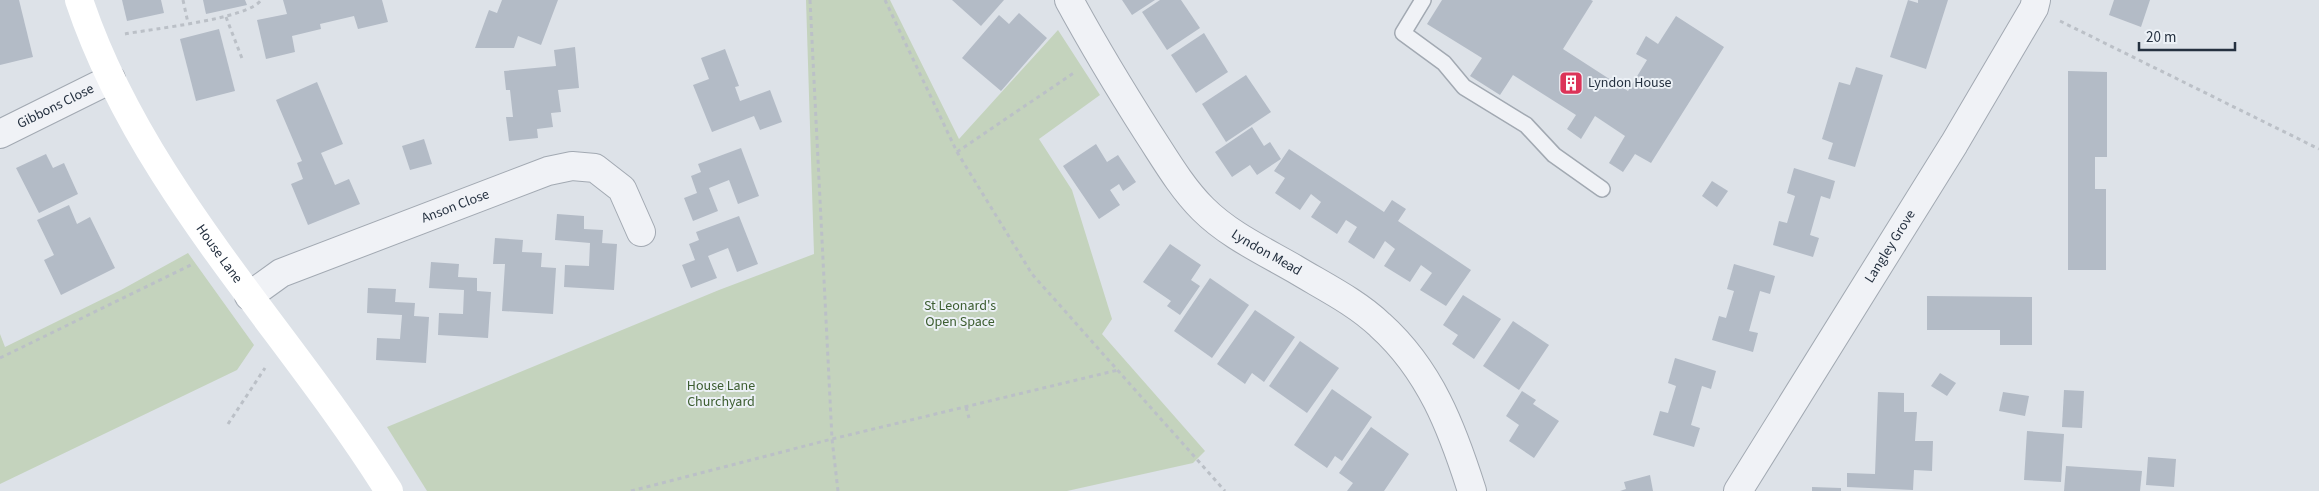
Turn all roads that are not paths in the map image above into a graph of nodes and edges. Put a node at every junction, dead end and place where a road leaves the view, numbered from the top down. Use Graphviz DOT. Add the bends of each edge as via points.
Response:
graph roads {
  1 [pos="79,0"];
  2 [pos="1069,0"];
  3 [pos="1423,0"];
  4 [pos="2035,4"];
  5 [pos="111,80"];
  6 [pos="0,134"];
  7 [pos="1602,189"];
  8 [pos="641,232"];
  9 [pos="249,296"];
  10 [pos="389,491"];
  11 [pos="1472,491"];
  12 [pos="1738,491"];
  1 -- 5 [label="street, House Lane" via="92,40"];
  2 -- 11 [label="street, Lyndon Mead" via="1099,56 1180,182 1204,210 1236,234 1353,304 1380,324 1405,350 1432,389 1456,440"];
  3 -- 7 [label="lane" via="1404,33 1444,62 1464,87 1526,125 1554,154"];
  4 -- 12 [label="street, Langley Grove" via="1954,144"];
  5 -- 6 [label="street, Gibbons Close"];
  5 -- 9 [label="street, House Lane" via="167,178"];
  8 -- 9 [label="street, Anson Close" via="622,189 595,168 572,166 548,171 282,273"];
  9 -- 10 [label="street, House Lane" via="359,444"];
}
